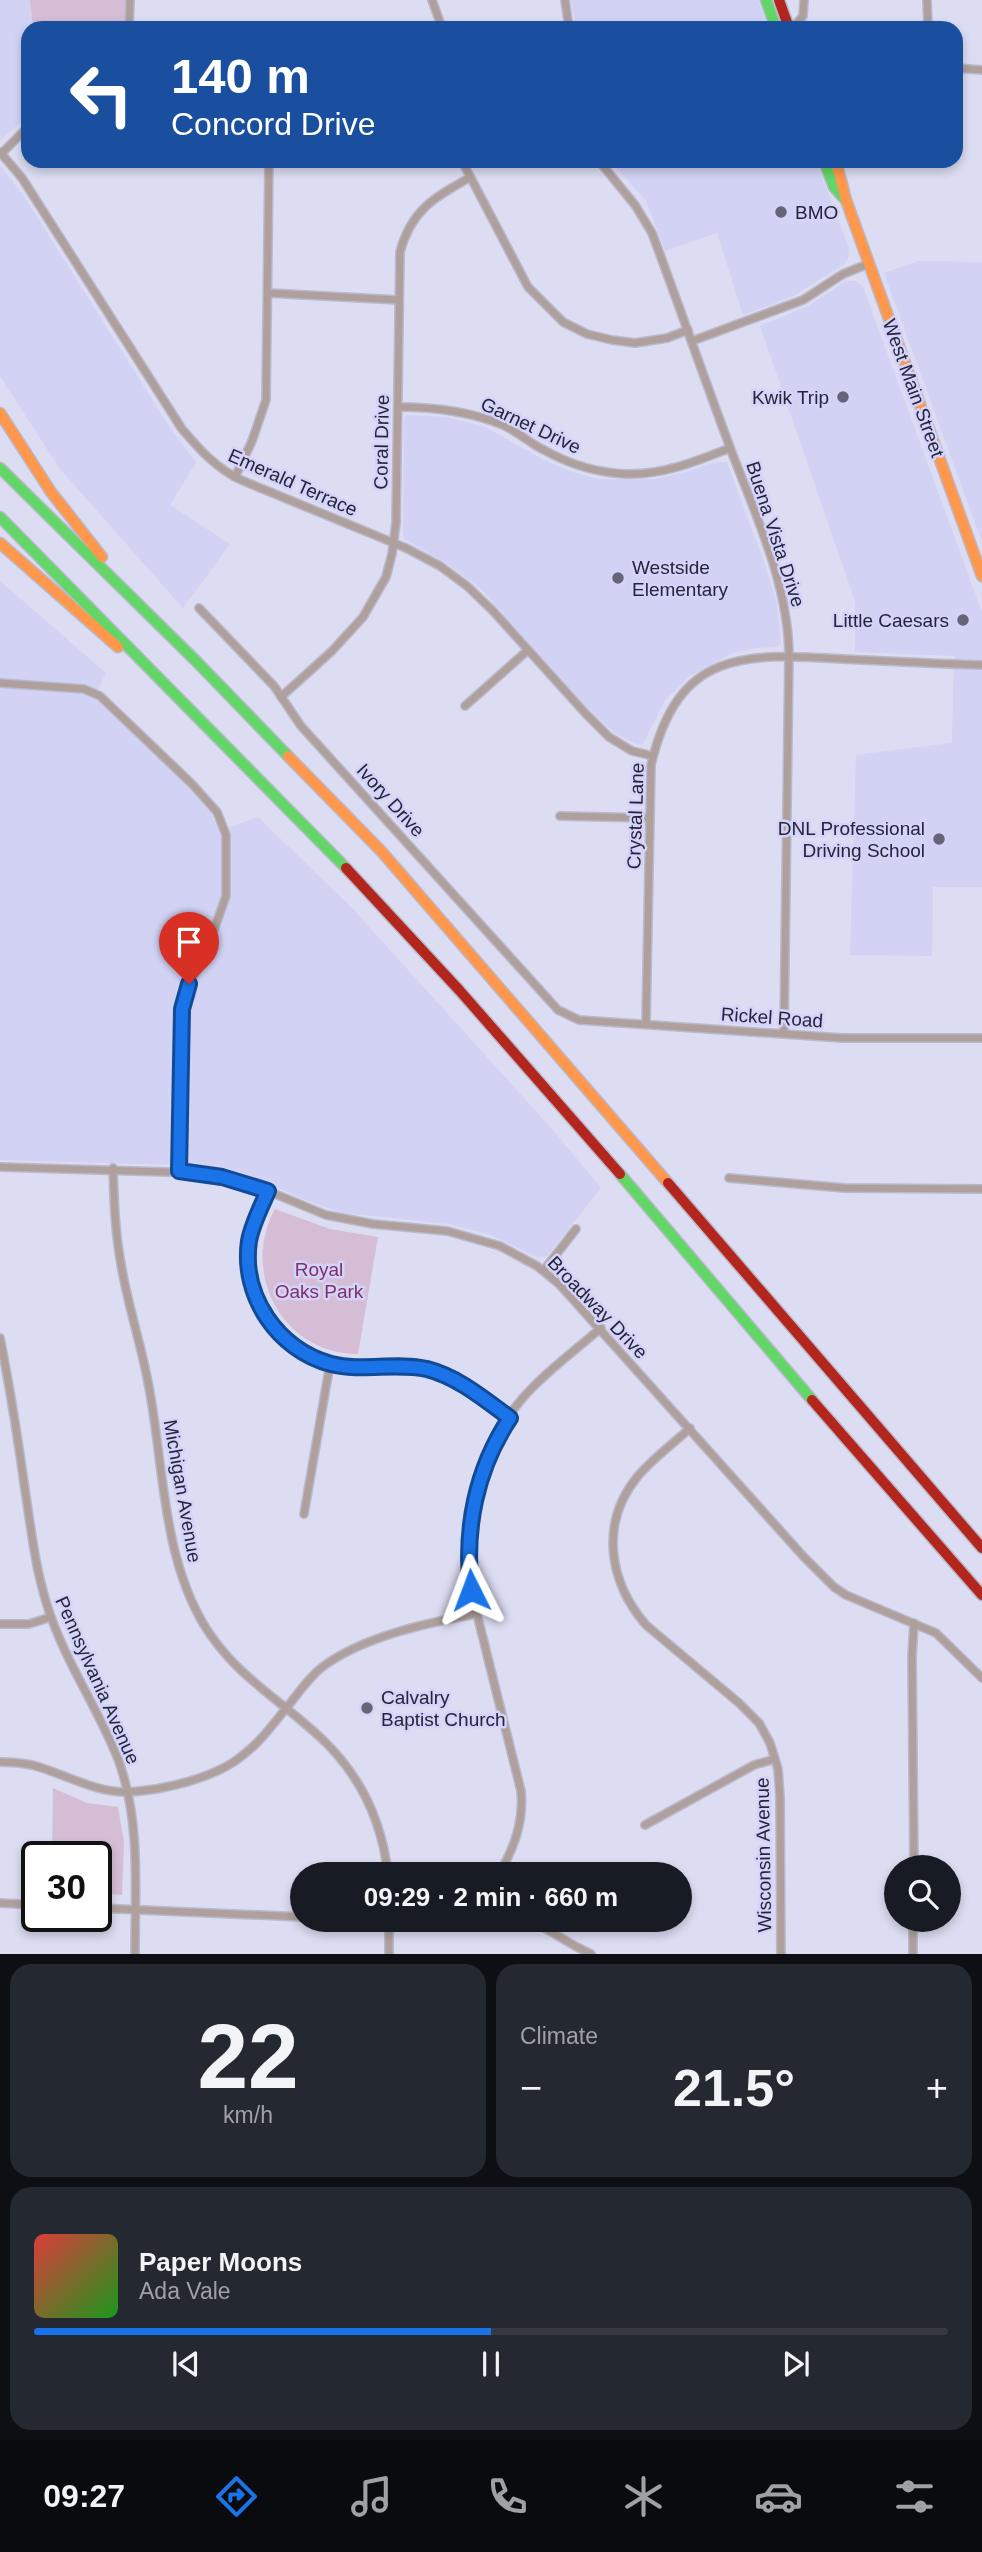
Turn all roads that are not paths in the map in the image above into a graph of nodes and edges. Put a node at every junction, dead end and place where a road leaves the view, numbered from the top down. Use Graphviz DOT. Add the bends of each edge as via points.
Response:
graph roads {
  1 [pos="130,0"];
  2 [pos="432,0"];
  3 [pos="565,0"];
  4 [pos="766,0"];
  5 [pos="779,0"];
  6 [pos="804,0"];
  7 [pos="927,0"];
  8 [pos="129,21"];
  9 [pos="440,21"];
  10 [pos="568,21"];
  11 [pos="774,21"];
  12 [pos="788,21"];
  13 [pos="798,21"];
  14 [pos="928,21"];
  15 [pos="963,69"];
  16 [pos="982,70"];
  17 [pos="21,134"];
  18 [pos="1,153"];
  19 [pos="269,168"];
  20 [pos="465,168"];
  21 [pos="605,168"];
  22 [pos="827,168"];
  23 [pos="838,168"];
  24 [pos="469,178"];
  25 [pos="846,200"];
  26 [pos="868,264"];
  27 [pos="268,293"];
  28 [pos="399,300"];
  29 [pos="688,330"];
  30 [pos="692,341"];
  31 [pos="398,407"];
  32 [pos="0,413"];
  33 [pos="730,447"];
  34 [pos="0,468"];
  35 [pos="235,477"];
  36 [pos="0,517"];
  37 [pos="0,543"];
  38 [pos="393,543"];
  39 [pos="982,576"];
  40 [pos="199,608"];
  41 [pos="172,636"];
  42 [pos="528,649"];
  43 [pos="789,655"];
  44 [pos="982,665"];
  45 [pos="0,683"];
  46 [pos="281,697"];
  47 [pos="465,706"];
  48 [pos="232,751"];
  49 [pos="653,755"];
  50 [pos="560,816"];
  51 [pos="649,818"];
  52 [pos="561,1013"];
  53 [pos="646,1023"];
  54 [pos="784,1033"];
  55 [pos="982,1038"];
  56 [pos="0,1167"];
  57 [pos="113,1168"];
  58 [pos="179,1171"];
  59 [pos="729,1178"];
  60 [pos="982,1189"];
  61 [pos="268,1191"];
  62 [pos="576,1229"];
  63 [pos="544,1270"];
  64 [pos="601,1328"];
  65 [pos="0,1338"];
  66 [pos="330,1364"];
  67 [pos="510,1418"];
  68 [pos="690,1428"];
  69 [pos="304,1514"];
  70 [pos="982,1548"];
  71 [pos="982,1595"];
  72 [pos="475,1614"];
  73 [pos="51,1617"];
  74 [pos="915,1623"];
  75 [pos="0,1624"];
  76 [pos="982,1678"];
  77 [pos="286,1709"];
  78 [pos="775,1759"];
  79 [pos="0,1762"];
  80 [pos="128,1792"];
  81 [pos="645,1825"];
  82 [pos="914,1855"];
  83 [pos="387,1862"];
  84 [pos="505,1862"];
  85 [pos="0,1903"];
  86 [pos="21,1904"];
  87 [pos="112,1909"];
  88 [pos="135,1910"];
  89 [pos="290,1916"];
  90 [pos="389,1932"];
  91 [pos="550,1932"];
  92 [pos="913,1932"];
  93 [pos="135,1954"];
  94 [pos="390,1954"];
  95 [pos="591,1954"];
  96 [pos="781,1954"];
  97 [pos="913,1954"];
  1 -- 8 [label="street"];
  2 -- 9 [label="street"];
  3 -- 10 [label="street"];
  4 -- 11 [label="main road"];
  5 -- 12 [label="main road"];
  6 -- 13 [label="street"];
  7 -- 14 [label="street"];
  15 -- 16 [label="street"];
  17 -- 18 [label="street"];
  18 -- 35 [label="street, Emerald Terrace" via="22,178 182,429 202,454"];
  19 -- 27 [label="street"];
  20 -- 24 [label="street"];
  21 -- 29 [label="street, Buena Vista Drive" via="652,233"];
  22 -- 25 [label="main road, West Main Street" via="834,187"];
  23 -- 25 [label="main road, West Main Street"];
  24 -- 28 [label="street, Coral Drive" via="433,198 405,233"];
  24 -- 29 [label="street" via="528,287 564,323 587,334 635,343"];
  25 -- 26 [label="main road, West Main Street"];
  26 -- 30 [label="street" via="803,300"];
  26 -- 39 [label="main road, West Main Street"];
  27 -- 28 [label="street"];
  27 -- 35 [label="street" via="266,400"];
  28 -- 31 [label="street, Coral Drive"];
  29 -- 30 [label="street, Buena Vista Drive"];
  30 -- 33 [label="street, Buena Vista Drive"];
  31 -- 33 [label="street, Garnet Drive" via="468,413 600,471 650,473"];
  31 -- 38 [label="street, Coral Drive"];
  32 -- 41 [label="main road" via="82,534"];
  33 -- 43 [label="street, Buena Vista Drive" via="779,583"];
  34 -- 41 [label="main road"];
  35 -- 38 [label="street, Emerald Terrace"];
  36 -- 48 [label="main road"];
  37 -- 48 [label="main road"];
  38 -- 42 [label="street, Emerald Terrace" via="440,566 467,586"];
  38 -- 46 [label="street, Coral Drive" via="386,577 363,617"];
  40 -- 46 [label="street, Ivory Drive"];
  41 -- 70 [label="main road" via="382,852"];
  42 -- 47 [label="street"];
  42 -- 49 [label="street, Emerald Terrace" via="610,737 632,751"];
  43 -- 44 [label="street, Crystal Lane"];
  43 -- 49 [label="street, Crystal Lane" via="752,656 707,673 673,706"];
  43 -- 54 [label="street, Buena Vista Drive"];
  45 -- 58 [label="street" via="84,689 100,696 209,800 225,827 223,908 182,1009"];
  46 -- 52 [label="street, Ivory Drive" via="301,726"];
  48 -- 71 [label="main road" via="524,1062"];
  49 -- 51 [label="street, Crystal Lane"];
  50 -- 51 [label="street"];
  51 -- 53 [label="street, Crystal Lane"];
  52 -- 53 [label="street, Rickel Road" via="579,1020"];
  53 -- 54 [label="street, Rickel Road"];
  54 -- 55 [label="street, Rickel Road" via="868,1039"];
  56 -- 57 [label="street, Broadway Drive"];
  57 -- 58 [label="street, Broadway Drive"];
  57 -- 77 [label="street, Michigan Avenue" via="121,1266 150,1393 181,1575 203,1623 228,1658"];
  58 -- 61 [label="street, Broadway Drive" via="222,1177"];
  59 -- 60 [label="street" via="844,1188"];
  61 -- 63 [label="street, Broadway Drive" via="348,1220 463,1234 500,1246"];
  61 -- 66 [label="street" via="249,1239 249,1272 259,1303 289,1343"];
  62 -- 63 [label="street"];
  63 -- 64 [label="street, Broadway Drive"];
  64 -- 67 [label="street" via="533,1386"];
  64 -- 68 [label="street, Broadway Drive"];
  65 -- 73 [label="street, Pennsylvania Avenue" via="34,1553"];
  66 -- 67 [label="street" via="429,1370 476,1393"];
  66 -- 69 [label="street"];
  67 -- 72 [label="street" via="489,1455 470,1522 468,1569"];
  68 -- 74 [label="street, Broadway Drive" via="834,1587"];
  68 -- 78 [label="street, Wisconsin Avenue" via="625,1494 613,1539 618,1581 646,1625 759,1723"];
  72 -- 77 [label="street" via="359,1645 324,1666"];
  72 -- 84 [label="street" via="522,1805"];
  73 -- 75 [label="street" via="29,1624"];
  73 -- 80 [label="street, Pennsylvania Avenue" via="117,1757"];
  74 -- 76 [label="street, Broadway Drive" via="949,1643"];
  74 -- 82 [label="street"];
  77 -- 80 [label="street" via="256,1744 228,1765 208,1775"];
  77 -- 83 [label="street, Michigan Avenue" via="328,1745 355,1779 373,1812"];
  78 -- 81 [label="street" via="754,1765"];
  78 -- 96 [label="street, Wisconsin Avenue" via="780,1797"];
  79 -- 80 [label="street" via="31,1765 106,1790"];
  80 -- 88 [label="street, Pennsylvania Avenue" via="134,1822"];
  85 -- 86 [label="street"];
  87 -- 88 [label="street"];
  88 -- 89 [label="street"];
  88 -- 93 [label="street, Pennsylvania Avenue"];
  90 -- 94 [label="street"];
  91 -- 95 [label="street"];
  92 -- 97 [label="street"];
}
